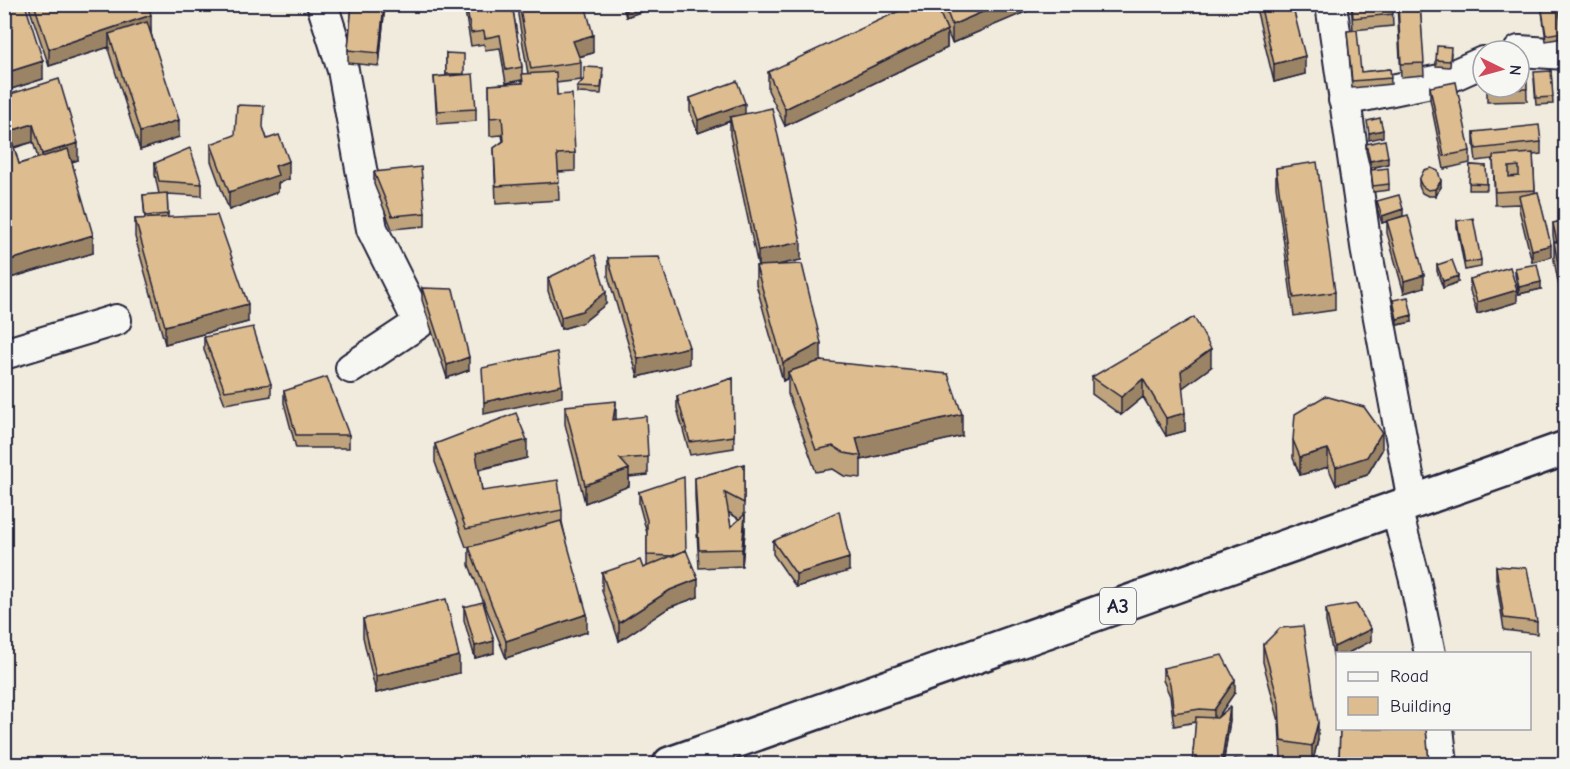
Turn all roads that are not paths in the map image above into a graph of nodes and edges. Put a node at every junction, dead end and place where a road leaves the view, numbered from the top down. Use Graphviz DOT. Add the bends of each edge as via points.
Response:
graph roads {
  1 [pos="322,4"];
  2 [pos="1330,4"];
  3 [pos="1531,52"];
  4 [pos="1566,54"];
  5 [pos="1471,68"];
  6 [pos="1344,100"];
  7 [pos="116,320"];
  8 [pos="4,354"];
  9 [pos="351,368"];
  10 [pos="1566,448"];
  11 [pos="1405,505"];
  12 [pos="1430,652"];
  13 [pos="1438,730"];
  14 [pos="670,765"];
  15 [pos="1442,765"];
  1 -- 9 [label="street" via="343,70 372,229 419,323"];
  2 -- 6 [label="street"];
  3 -- 4 [label="street"];
  5 -- 6 [label="street" via="1444,80"];
  6 -- 11 [label="street"];
  7 -- 8 [label="street"];
  10 -- 11 [label="highway, A3"];
  11 -- 12 [label="street"];
  11 -- 14 [label="highway, A3"];
  13 -- 15 [label="street"];
}
